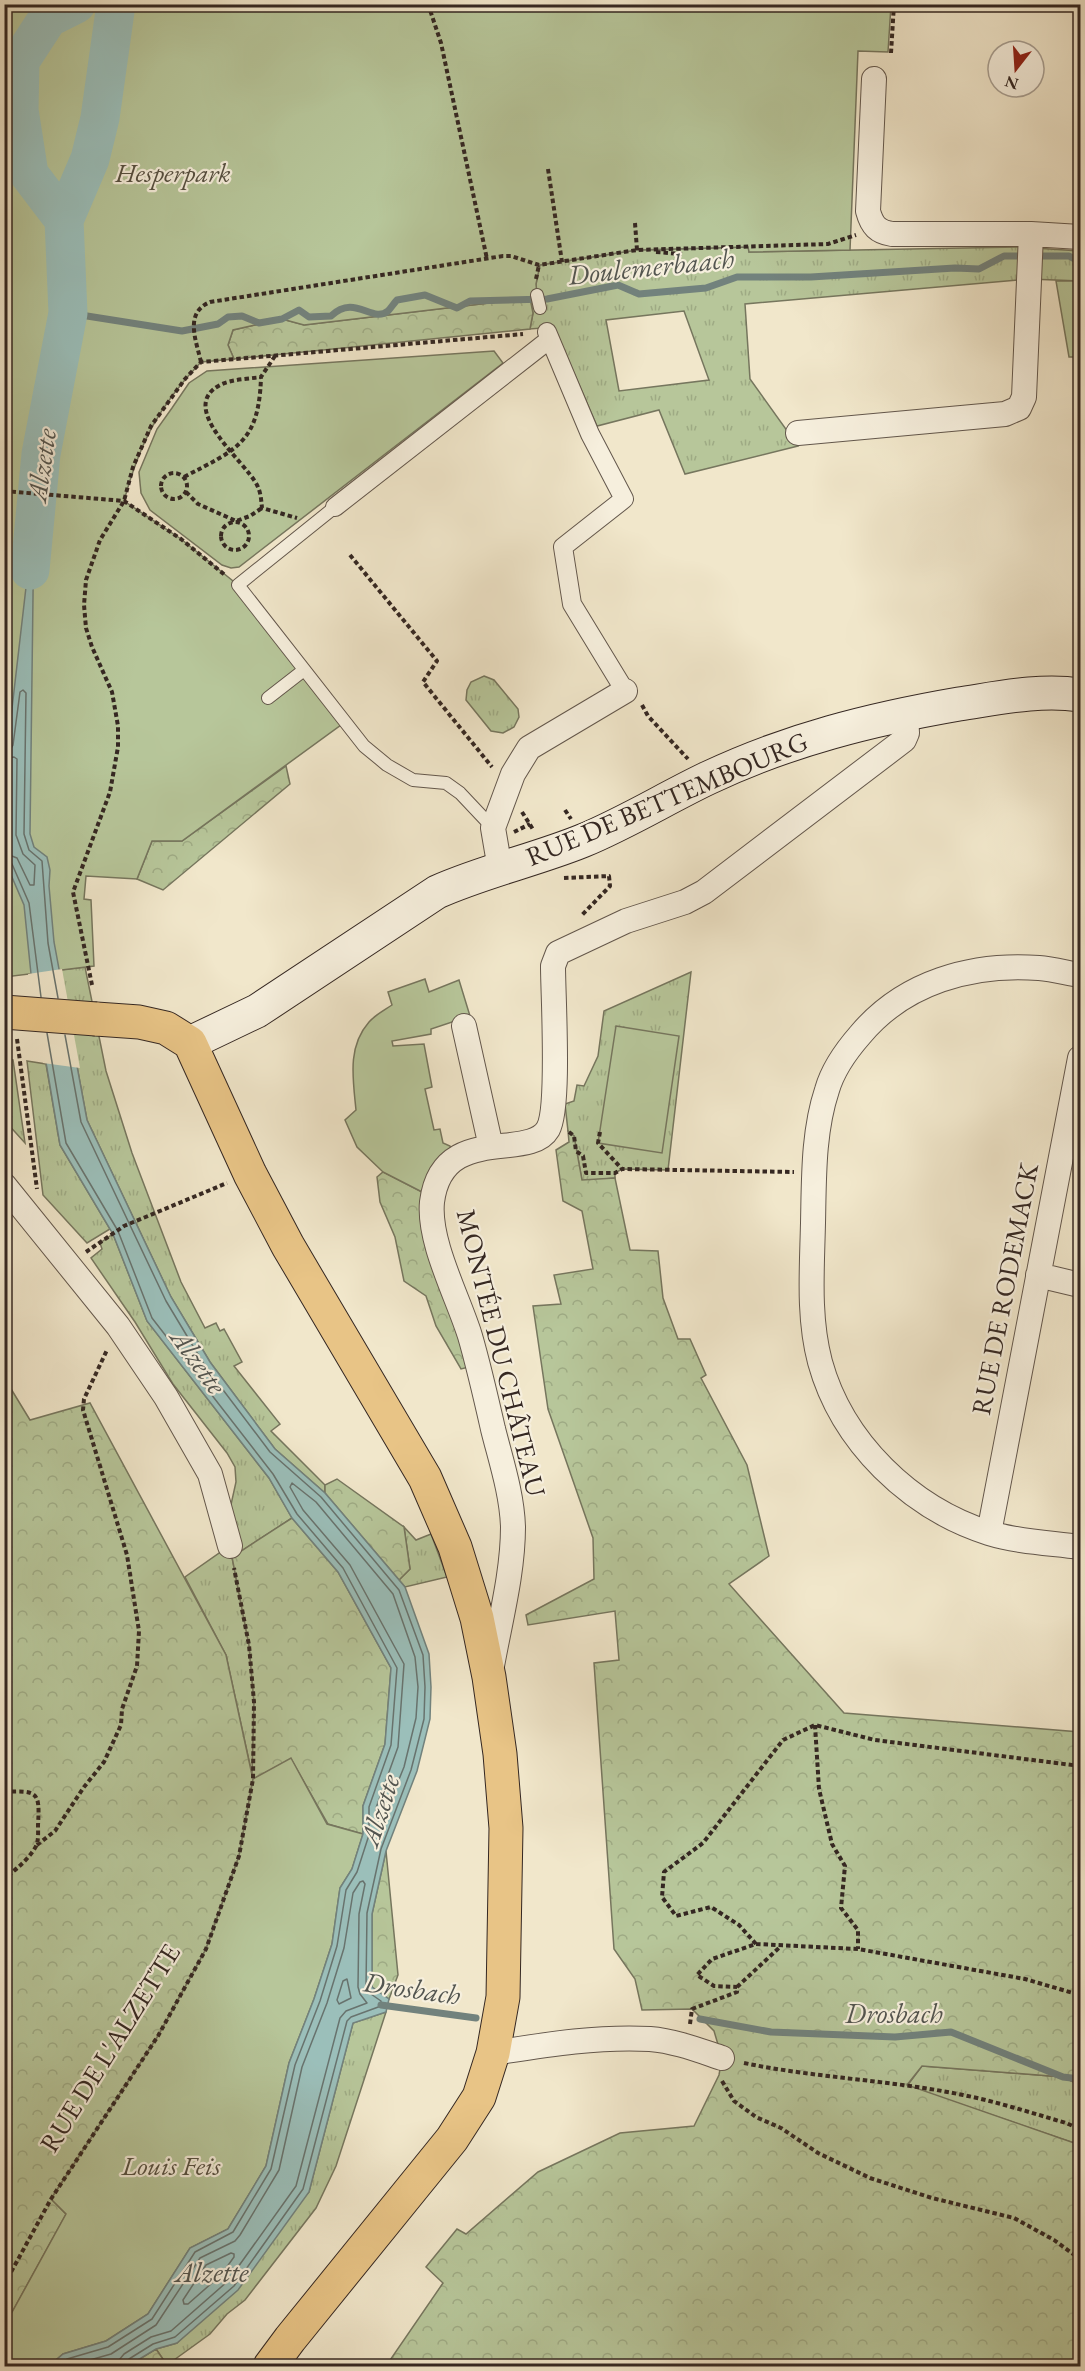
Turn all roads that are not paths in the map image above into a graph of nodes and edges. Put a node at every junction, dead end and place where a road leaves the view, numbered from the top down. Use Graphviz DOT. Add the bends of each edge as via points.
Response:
graph roads {
  1 [pos="874,78"];
  2 [pos="1080,237"];
  3 [pos="1031,241"];
  4 [pos="537,295"];
  5 [pos="540,308"];
  6 [pos="798,433"];
  7 [pos="335,507"];
  8 [pos="304,670"];
  9 [pos="625,690"];
  10 [pos="1080,695"];
  11 [pos="268,698"];
  12 [pos="906,713"];
  13 [pos="503,830"];
  14 [pos="500,868"];
  15 [pos="1080,975"];
  16 [pos="10,1012"];
  17 [pos="464,1026"];
  18 [pos="190,1043"];
  19 [pos="1080,1058"];
  20 [pos="491,1147"];
  21 [pos="4,1185"];
  22 [pos="1038,1275"];
  23 [pos="1080,1285"];
  24 [pos="989,1533"];
  25 [pos="230,1546"];
  26 [pos="1080,1547"];
  27 [pos="489,1677"];
  28 [pos="493,2053"];
  29 [pos="722,2058"];
  30 [pos="270,2367"];
  1 -- 3 [label="street" via="868,211 876,228 892,234"];
  2 -- 3 [label="street"];
  3 -- 6 [label="street" via="1024,396 1019,408 1005,414"];
  4 -- 5 [label="lane"];
  7 -- 8 [label="lane" via="238,585"];
  7 -- 9 [label="street" via="548,336 590,435 624,499 562,547 572,604"];
  8 -- 11 [label="lane"];
  8 -- 13 [label="lane" via="364,746 387,765 413,780 446,783"];
  9 -- 13 [label="street" via="529,748 513,774"];
  10 -- 12 [label="main road, RUE DE BETTEMBOURG" via="1017,695"];
  12 -- 14 [label="main road, RUE DE BETTEMBOURG" via="789,744 709,777 582,841"];
  12 -- 20 [label="street, MONTÉE DU CHÂTEAU" via="904,740 704,892 626,921 558,953 553,966 552,1120 538,1138"];
  13 -- 14 [label="street"];
  14 -- 18 [label="main road, RUE DE BETTEMBOURG" via="437,892 258,1011"];
  15 -- 24 [label="street" via="1040,968 986,969 938,979 895,1001 845,1052 827,1089 817,1131 813,1326 820,1362 840,1412 890,1476 933,1509"];
  16 -- 18 [label="main road, bridge" via="139,1022 166,1028"];
  17 -- 20 [label="street"];
  18 -- 27 [label="main road" via="288,1246 425,1478 455,1547 477,1618"];
  19 -- 22 [label="street, RUE DE RODEMACK"];
  20 -- 27 [label="street, MONTÉE DU CHÂTEAU" via="473,1150 443,1170 432,1204 436,1239 470,1336 505,1472 513,1524 512,1555"];
  21 -- 25 [label="street" via="118,1326 166,1397 210,1474"];
  22 -- 23 [label="street"];
  22 -- 24 [label="street, RUE DE RODEMACK"];
  24 -- 26 [label="street"];
  27 -- 28 [label="main road" via="506,1828 504,1997"];
  28 -- 29 [label="street" via="611,2039 688,2046"];
  28 -- 30 [label="main road" via="479,2097 452,2139"];
}
